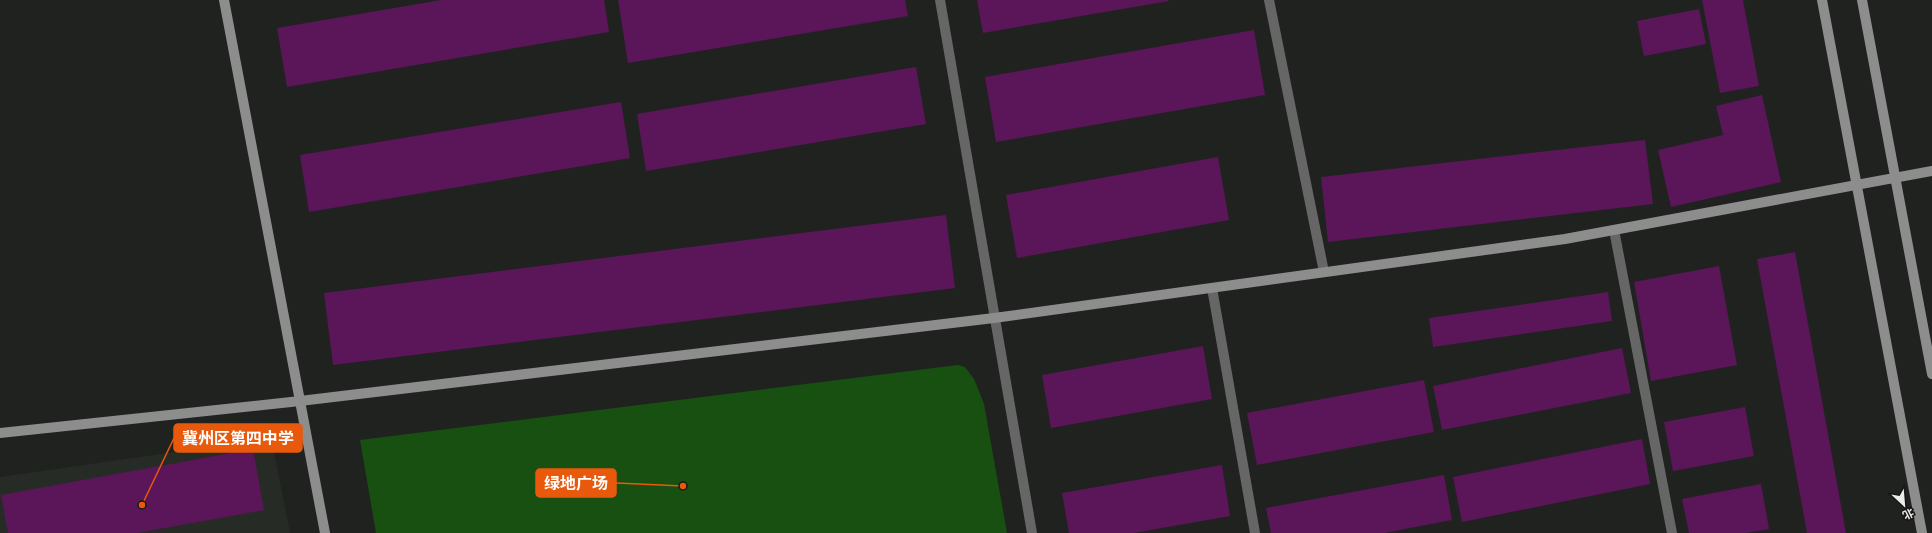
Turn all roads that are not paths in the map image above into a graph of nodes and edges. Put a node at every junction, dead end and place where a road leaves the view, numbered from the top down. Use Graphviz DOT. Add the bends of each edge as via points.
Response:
graph roads {
  1 [pos="224,0"];
  2 [pos="940,0"];
  3 [pos="1269,0"];
  4 [pos="1822,0"];
  5 [pos="1862,0"];
  6 [pos="1932,171"];
  7 [pos="1895,179"];
  8 [pos="1856,186"];
  9 [pos="1614,230"];
  10 [pos="1324,272"];
  11 [pos="1212,288"];
  12 [pos="994,318"];
  13 [pos="1932,374"];
  14 [pos="300,401"];
  15 [pos="0,433"];
  16 [pos="325,533"];
  17 [pos="1032,533"];
  18 [pos="1255,533"];
  19 [pos="1672,533"];
  20 [pos="1922,533"];
  1 -- 14 [label="street"];
  2 -- 12 [label="street"];
  3 -- 10 [label="street"];
  4 -- 8 [label="street"];
  5 -- 7 [label="street"];
  6 -- 7 [label="street"];
  7 -- 8 [label="street"];
  7 -- 13 [label="street"];
  8 -- 9 [label="street"];
  8 -- 20 [label="street"];
  9 -- 10 [label="street"];
  9 -- 19 [label="street"];
  10 -- 11 [label="street"];
  11 -- 12 [label="street"];
  11 -- 18 [label="street"];
  12 -- 14 [label="street"];
  12 -- 17 [label="street"];
  14 -- 15 [label="street"];
  14 -- 16 [label="street"];
}
